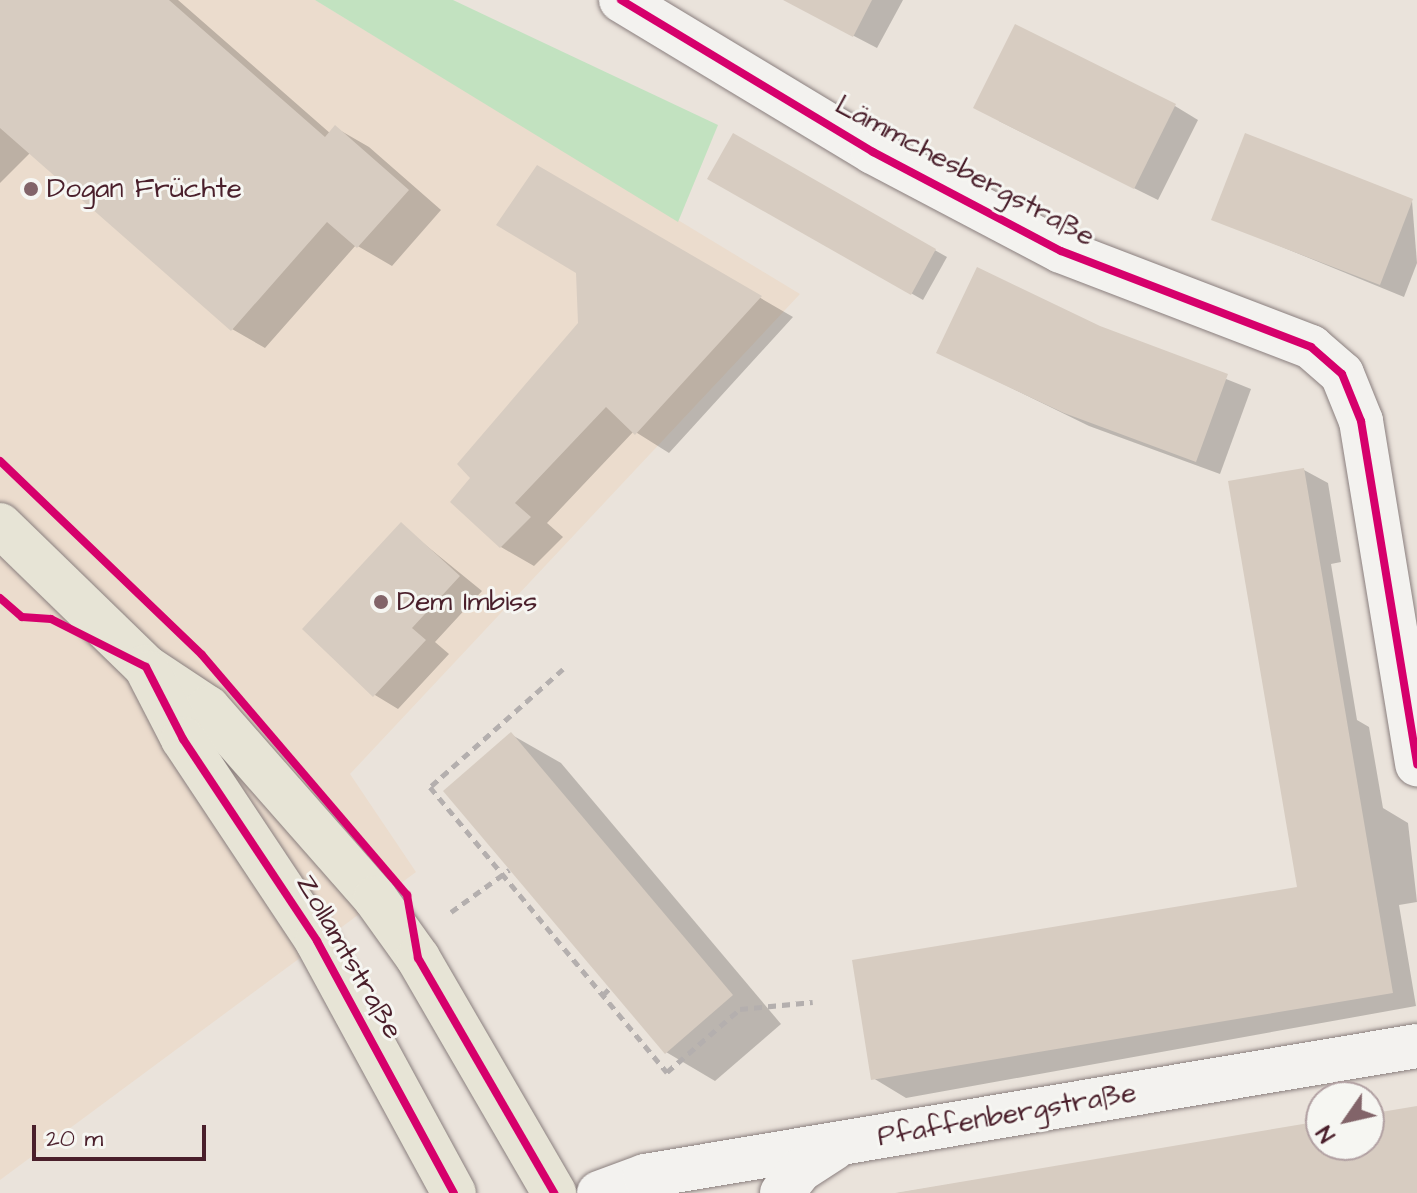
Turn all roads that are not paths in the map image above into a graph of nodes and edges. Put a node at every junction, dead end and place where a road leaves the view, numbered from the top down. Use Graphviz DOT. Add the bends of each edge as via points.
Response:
graph roads {
  1 [pos="621,0"];
  2 [pos="0,525"];
  3 [pos="1402,571"];
  4 [pos="146,667"];
  5 [pos="1417,764"];
  6 [pos="1417,1046"];
  7 [pos="843,1143"];
  8 [pos="645,1176"];
  9 [pos="454,1193"];
  10 [pos="554,1193"];
  11 [pos="599,1193"];
  12 [pos="691,1193"];
  13 [pos="782,1193"];
  1 -- 3 [label="street, Lämmchesbergstraße" via="873,152 1061,251 1311,347 1342,374 1361,421"];
  2 -- 4 [label="main road, Zollamtstraße"];
  3 -- 5 [label="street, Lämmchesbergstraße"];
  4 -- 9 [label="main road, Zollamtstraße" via="183,739 317,941"];
  4 -- 10 [label="main road, Zollamtstraße" via="208,708 375,898 418,958"];
  6 -- 7 [label="street, Pfaffenbergstraße"];
  7 -- 8 [label="street, Pfaffenbergstraße"];
  7 -- 13 [label="street" via="800,1170"];
  8 -- 11 [label="street, Pfaffenbergstraße"];
  8 -- 12 [label="street"];
}
